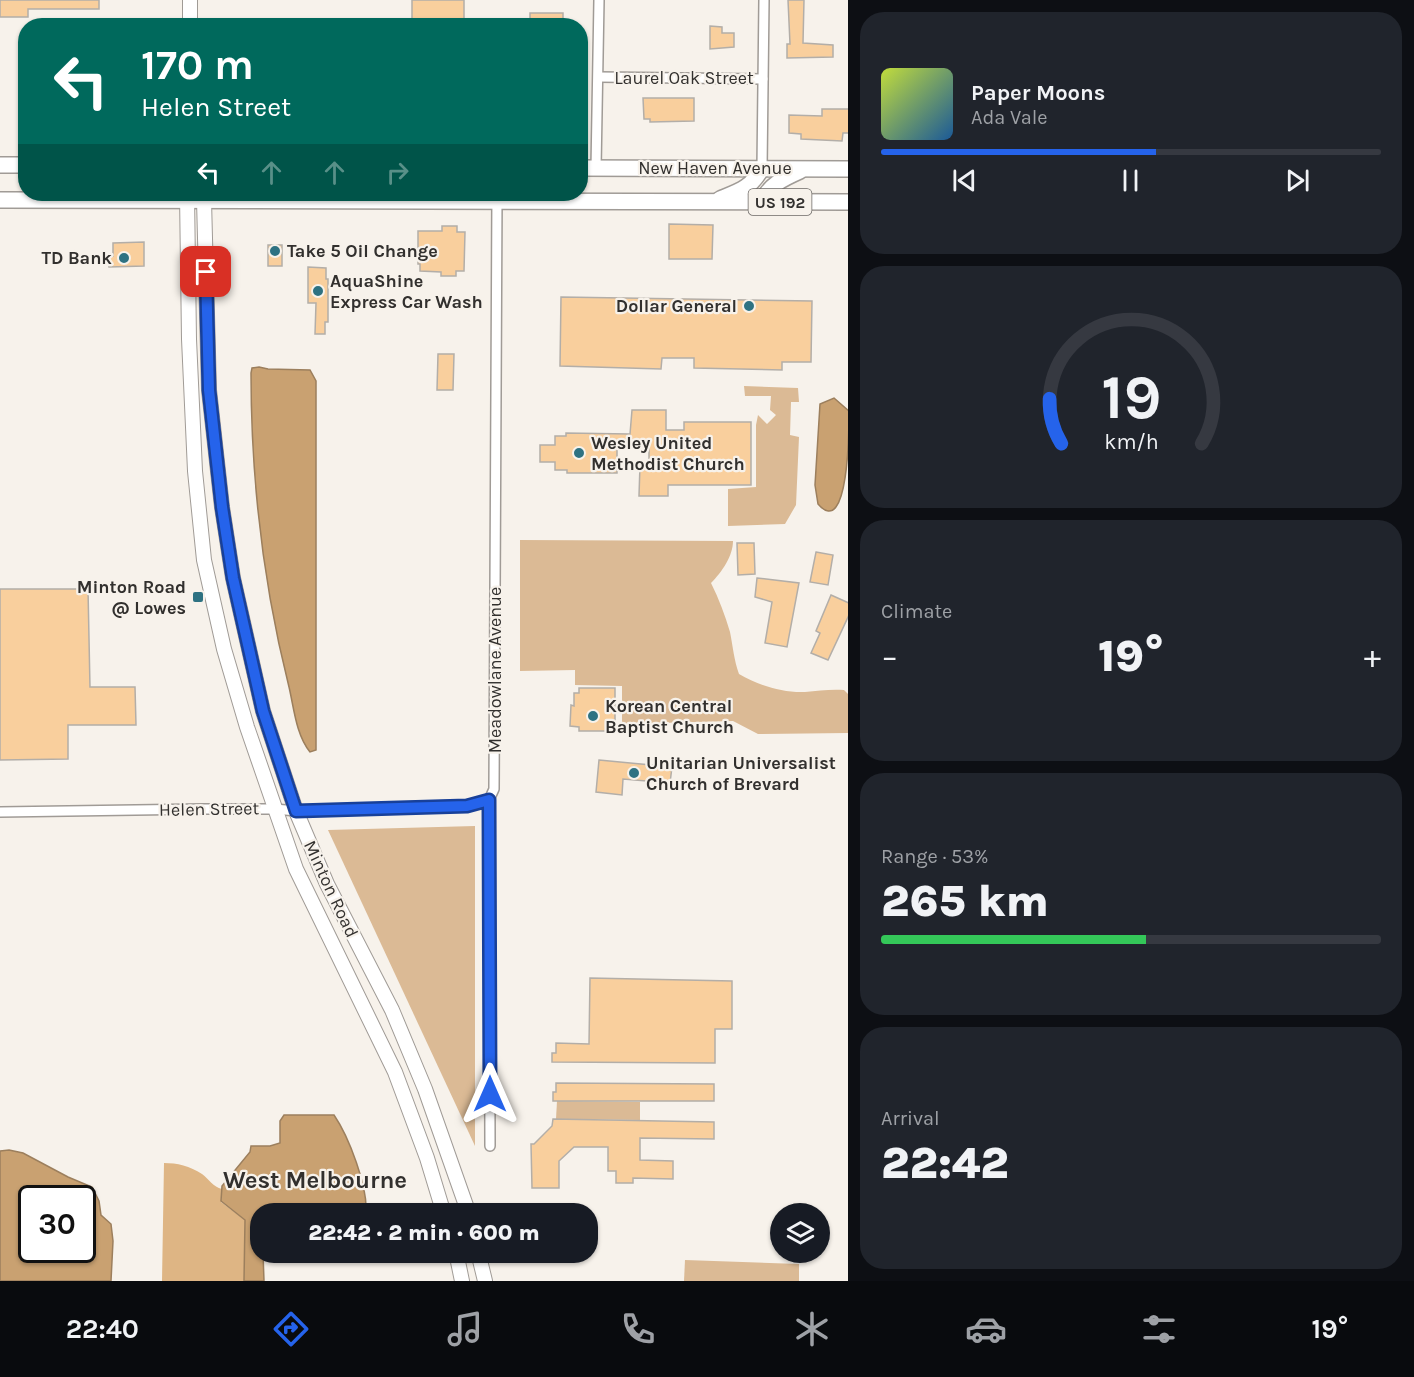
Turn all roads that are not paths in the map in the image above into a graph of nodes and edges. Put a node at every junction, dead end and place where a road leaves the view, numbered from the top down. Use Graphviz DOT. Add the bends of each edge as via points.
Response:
graph roads {
  1 [pos="190,0"];
  2 [pos="599,0"];
  3 [pos="764,0"];
  4 [pos="190,18"];
  5 [pos="599,77"];
  6 [pos="763,79"];
  7 [pos="0,165"];
  8 [pos="18,165"];
  9 [pos="588,168"];
  10 [pos="762,168"];
  11 [pos="806,168"];
  12 [pos="848,169"];
  13 [pos="588,199"];
  14 [pos="0,200"];
  15 [pos="18,200"];
  16 [pos="186,201"];
  17 [pos="202,201"];
  18 [pos="498,201"];
  19 [pos="711,202"];
  20 [pos="761,202"];
  21 [pos="848,202"];
  22 [pos="489,800"];
  23 [pos="275,809"];
  24 [pos="296,811"];
  25 [pos="0,812"];
  26 [pos="424,1087"];
  27 [pos="407,1102"];
  28 [pos="490,1146"];
  29 [pos="441,1203"];
  30 [pos="465,1203"];
  31 [pos="458,1263"];
  32 [pos="481,1263"];
  33 [pos="462,1281"];
  34 [pos="485,1281"];
  1 -- 4 [label="main road"];
  2 -- 5 [label="street"];
  3 -- 6 [label="street, Laurel Oak Street"];
  5 -- 6 [label="street, Laurel Oak Street"];
  5 -- 9 [label="street"];
  6 -- 10 [label="street"];
  7 -- 8 [label="main road"];
  9 -- 10 [label="main road, New Haven Avenue / US 192"];
  10 -- 11 [label="main road, New Haven Avenue / US 192"];
  10 -- 19 [label="main road" via="746,188"];
  11 -- 12 [label="main road, New Haven Avenue / US 192"];
  11 -- 20 [label="main road" via="777,181"];
  13 -- 19 [label="main road, New Haven Avenue / US 192"];
  14 -- 15 [label="main road, New Haven Avenue / US 192"];
  16 -- 23 [label="main road, Minton Road" via="194,460 204,560 224,649"];
  17 -- 24 [label="main road, Minton Road" via="209,390 222,507 233,578 263,711"];
  18 -- 22 [label="street, Meadowlane Avenue" via="494,789"];
  19 -- 20 [label="main road, New Haven Avenue / US 192"];
  20 -- 21 [label="main road, New Haven Avenue / US 192"];
  22 -- 24 [label="street, Helen Street" via="467,806"];
  22 -- 28 [label="street, Meadowlane Avenue"];
  23 -- 24 [label="street, Helen Street"];
  23 -- 25 [label="street, Helen Street"];
  23 -- 27 [label="main road, Minton Road" via="296,869"];
  24 -- 26 [label="main road, Minton Road" via="353,939 392,1010"];
  26 -- 27 [label="main road"];
  26 -- 30 [label="main road, Minton Road"];
  27 -- 29 [label="main road, Minton Road"];
  31 -- 33 [label="main road"];
  32 -- 34 [label="main road"];
}
